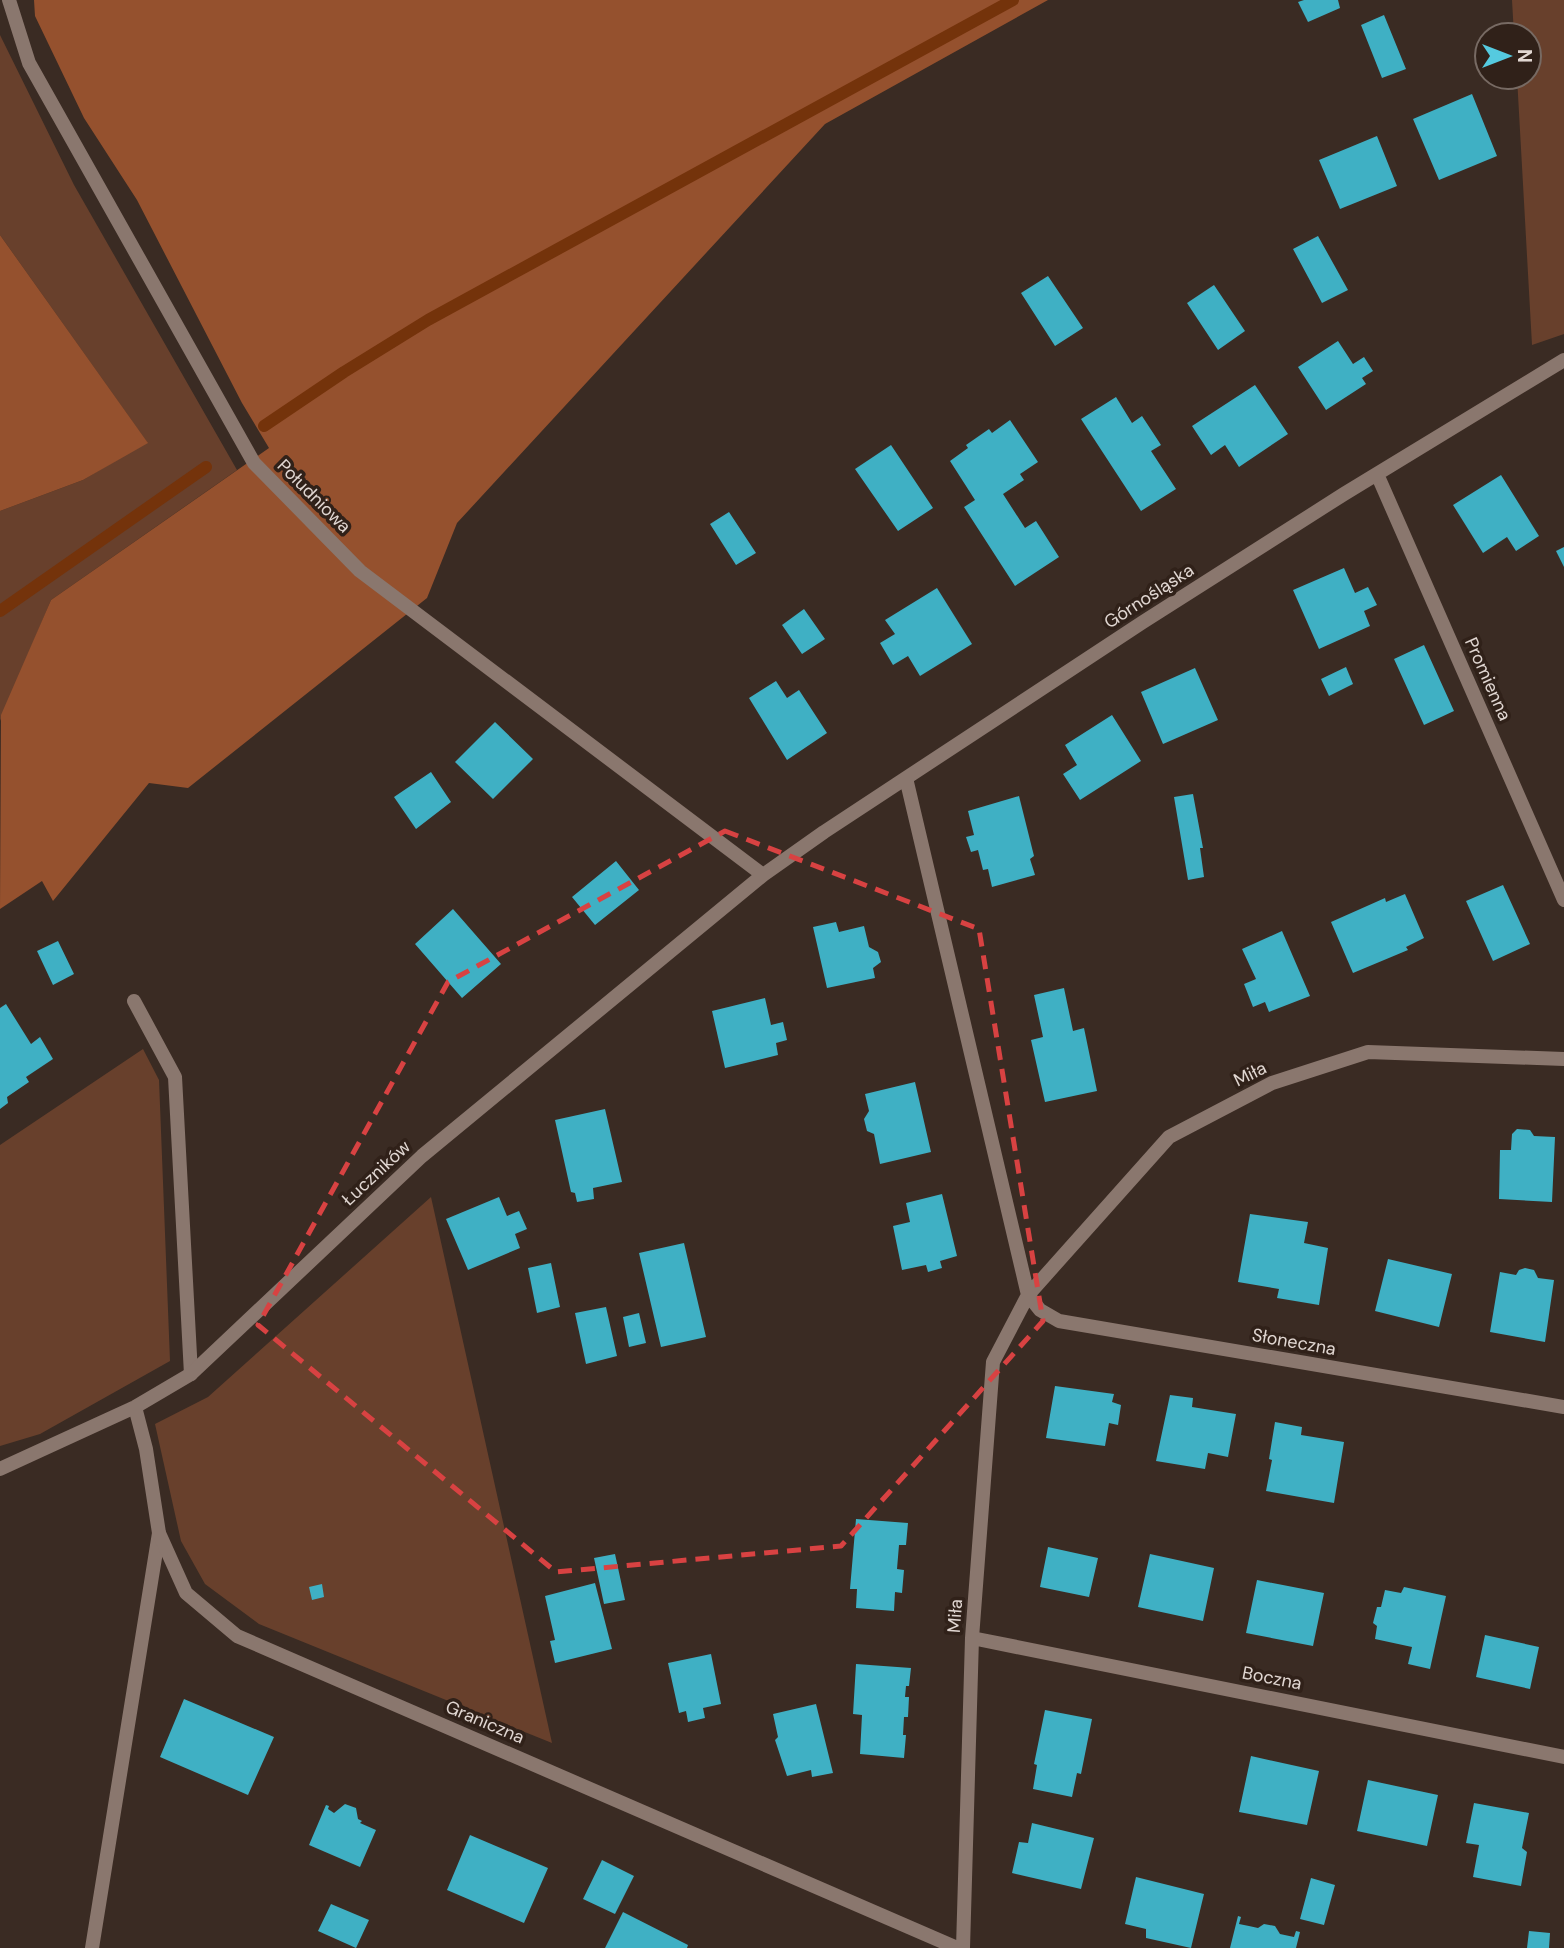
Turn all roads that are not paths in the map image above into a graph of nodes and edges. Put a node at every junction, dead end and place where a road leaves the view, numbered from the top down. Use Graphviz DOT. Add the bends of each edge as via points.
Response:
graph roads {
  1 [pos="9,0"];
  2 [pos="1564,360"];
  3 [pos="1377,474"];
  4 [pos="906,778"];
  5 [pos="763,875"];
  6 [pos="1564,900"];
  7 [pos="134,1001"];
  8 [pos="1564,1059"];
  9 [pos="1028,1295"];
  10 [pos="191,1374"];
  11 [pos="135,1407"];
  12 [pos="1564,1407"];
  13 [pos="0,1469"];
  14 [pos="159,1534"];
  15 [pos="972,1638"];
  16 [pos="1564,1757"];
  17 [pos="92,1948"];
  18 [pos="957,1948"];
  19 [pos="962,1948"];
  1 -- 5 [label="street, Południowa" via="29,63 254,463 360,571"];
  2 -- 3 [label="street, Górnośląska"];
  3 -- 4 [label="street, Górnośląska"];
  3 -- 6 [label="street, Promienna"];
  4 -- 5 [label="street, Górnośląska"];
  4 -- 9 [label="street"];
  5 -- 10 [label="street, Łuczników" via="422,1156"];
  7 -- 10 [label="street" via="175,1077"];
  8 -- 9 [label="street, Miła" via="1368,1052 1272,1083 1169,1137"];
  9 -- 12 [label="street, Słoneczna" via="1040,1310 1059,1321"];
  9 -- 15 [label="street, Miła" via="993,1362"];
  10 -- 11 [label="street, Łuczników"];
  11 -- 13 [label="street, Łuczników"];
  11 -- 14 [label="street, Graniczna"];
  14 -- 17 [label="street"];
  14 -- 18 [label="street, Graniczna" via="186,1593 237,1636"];
  15 -- 16 [label="street, Boczna"];
  15 -- 19 [label="street, Miła"];
}
